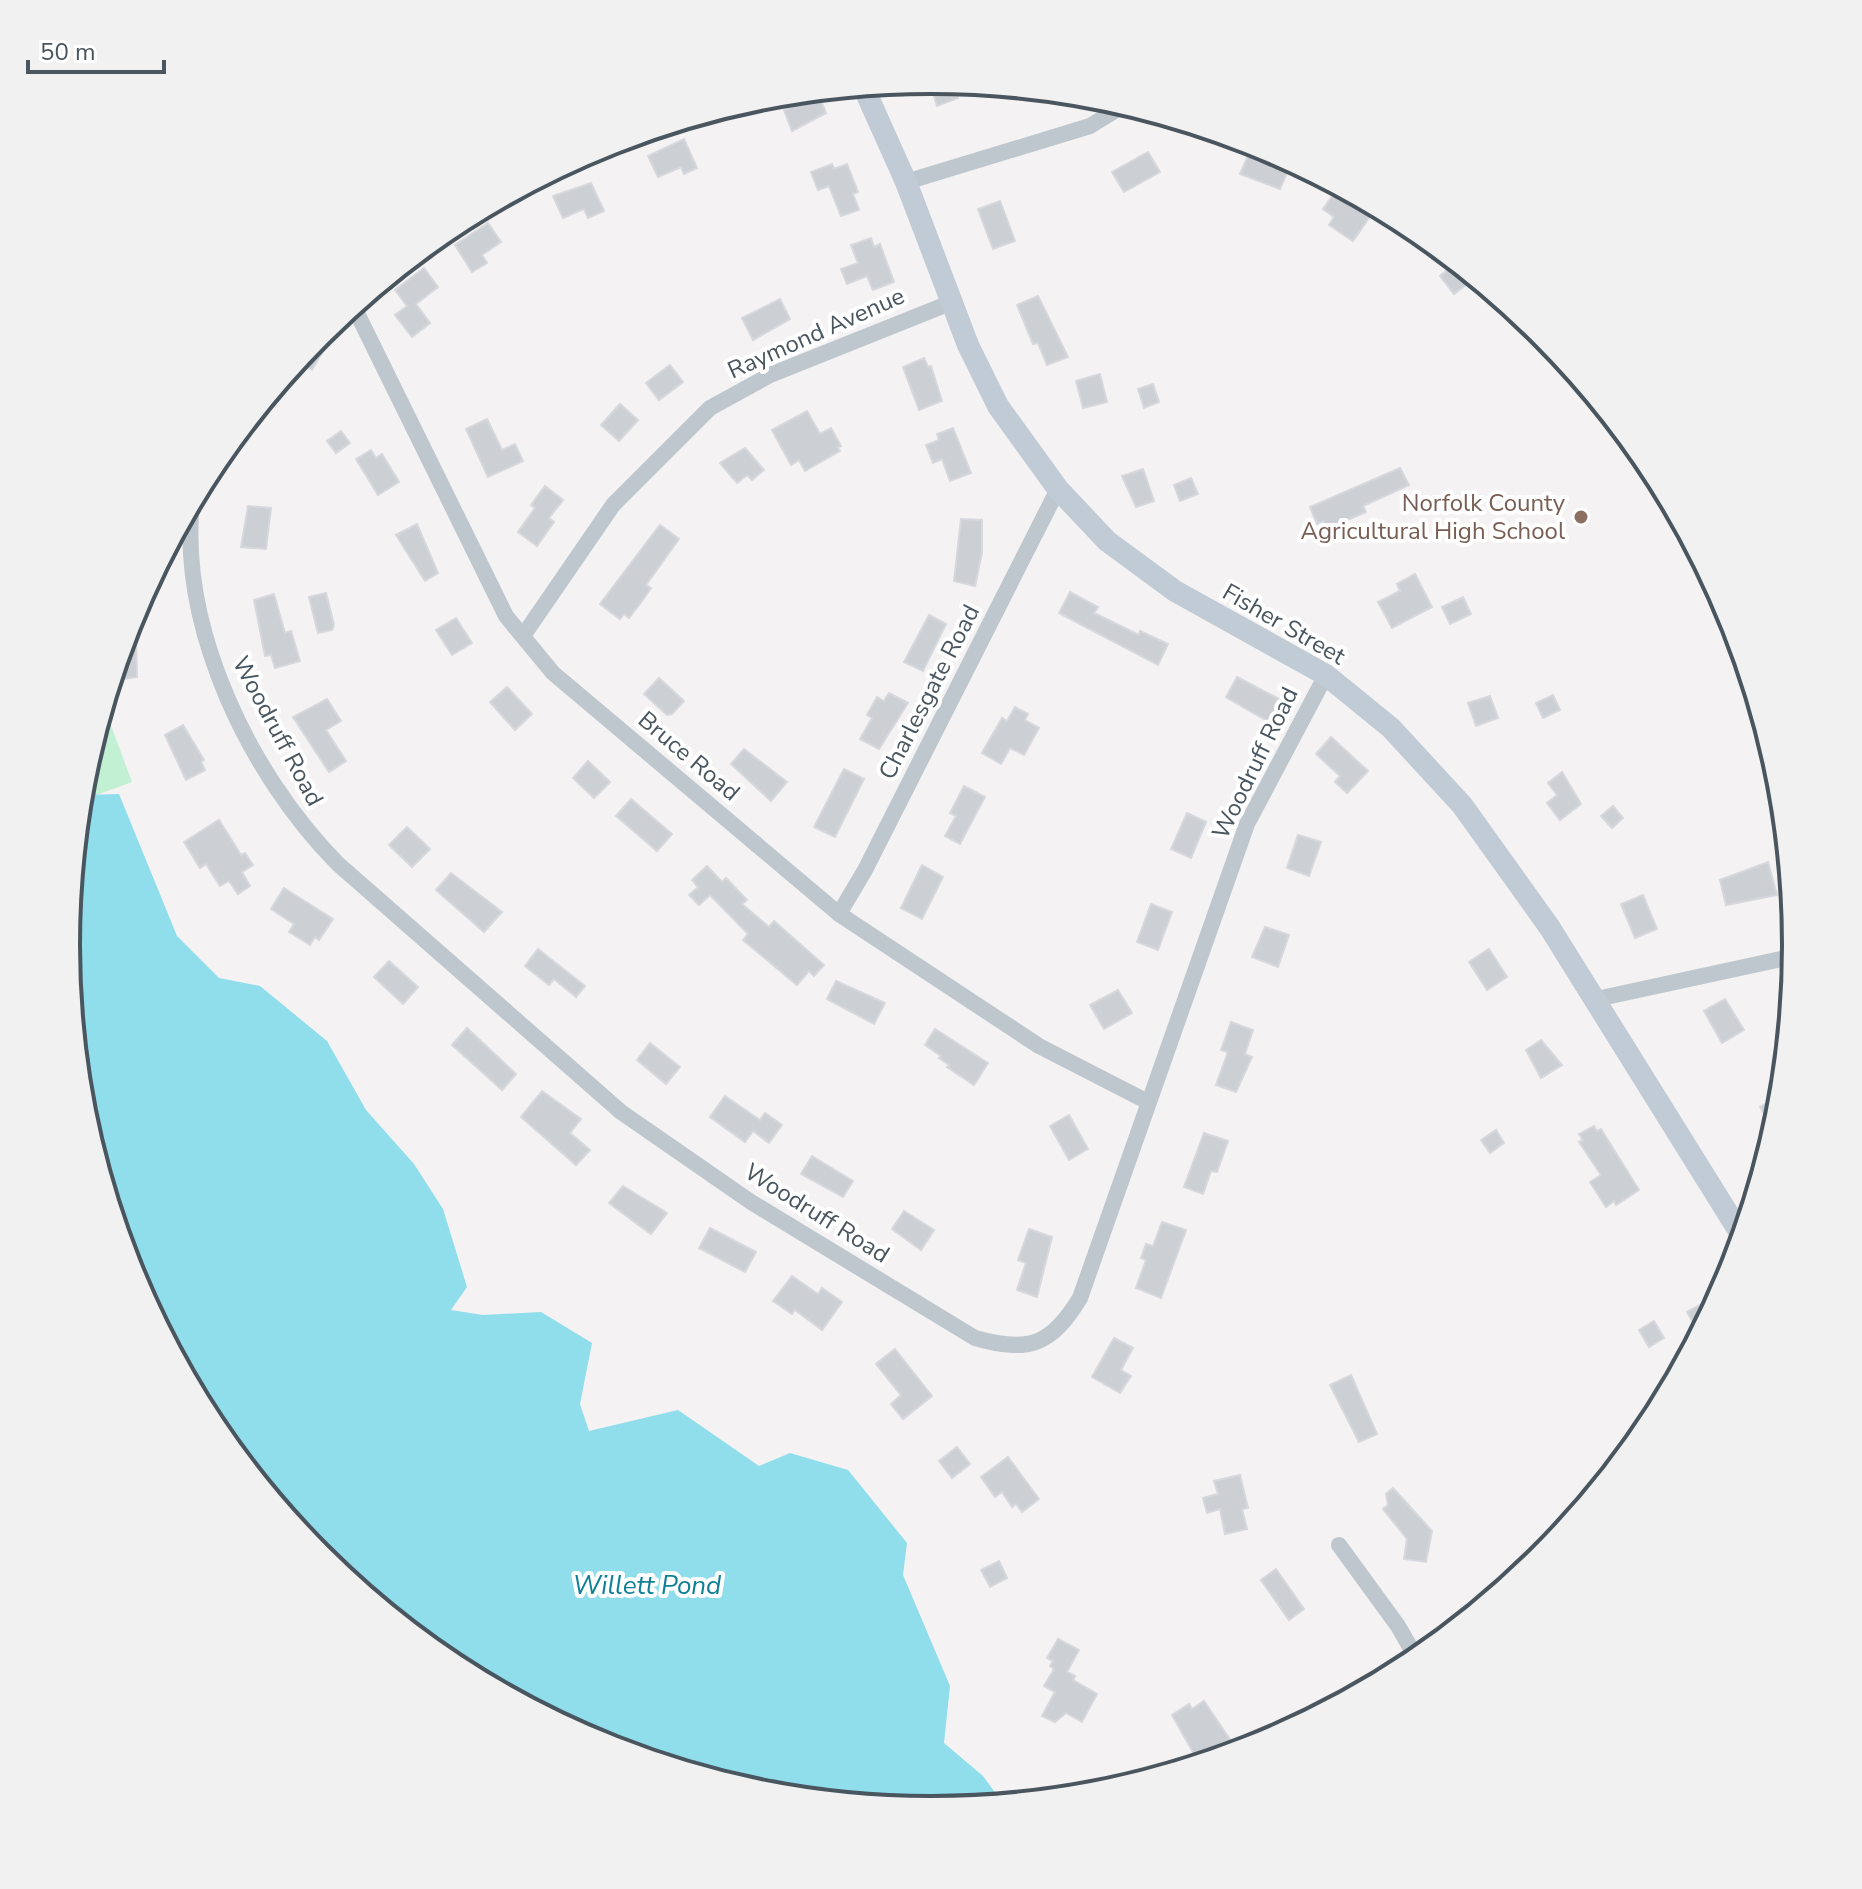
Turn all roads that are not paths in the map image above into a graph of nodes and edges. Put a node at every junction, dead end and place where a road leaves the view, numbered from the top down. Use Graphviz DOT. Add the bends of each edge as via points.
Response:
graph roads {
  1 [pos="867,96"];
  2 [pos="1111,113"];
  3 [pos="906,182"];
  4 [pos="950,303"];
  5 [pos="358,316"];
  6 [pos="1058,489"];
  7 [pos="189,529"];
  8 [pos="523,636"];
  9 [pos="1326,675"];
  10 [pos="839,914"];
  11 [pos="1781,959"];
  12 [pos="1592,1000"];
  13 [pos="1148,1102"];
  14 [pos="1735,1224"];
  15 [pos="1339,1545"];
  16 [pos="1410,1647"];
  1 -- 3 [label="main road, Fisher Street"];
  2 -- 3 [label="street" via="1066,135"];
  3 -- 4 [label="main road, Fisher Street"];
  4 -- 6 [label="main road, Fisher Street" via="998,406"];
  4 -- 8 [label="street, Raymond Avenue" via="770,375 710,408 613,505"];
  5 -- 8 [label="street, Bruce Road" via="506,616"];
  6 -- 9 [label="main road, Fisher Street" via="1107,541 1175,591"];
  6 -- 10 [label="street, Charlesgate Road"];
  7 -- 13 [label="street, Woodruff Road" via="208,648 236,714 307,833 621,1112 751,1202 975,1338 1027,1347 1054,1333 1080,1298"];
  8 -- 10 [label="street, Bruce Road" via="553,673"];
  9 -- 12 [label="main road, Fisher Street" via="1391,728 1462,805 1550,928"];
  9 -- 13 [label="street, Woodruff Road" via="1247,824"];
  10 -- 13 [label="street, Bruce Road" via="1039,1046"];
  11 -- 12 [label="street"];
  12 -- 14 [label="main road, Fisher Street"];
  15 -- 16 [label="street"];
}
